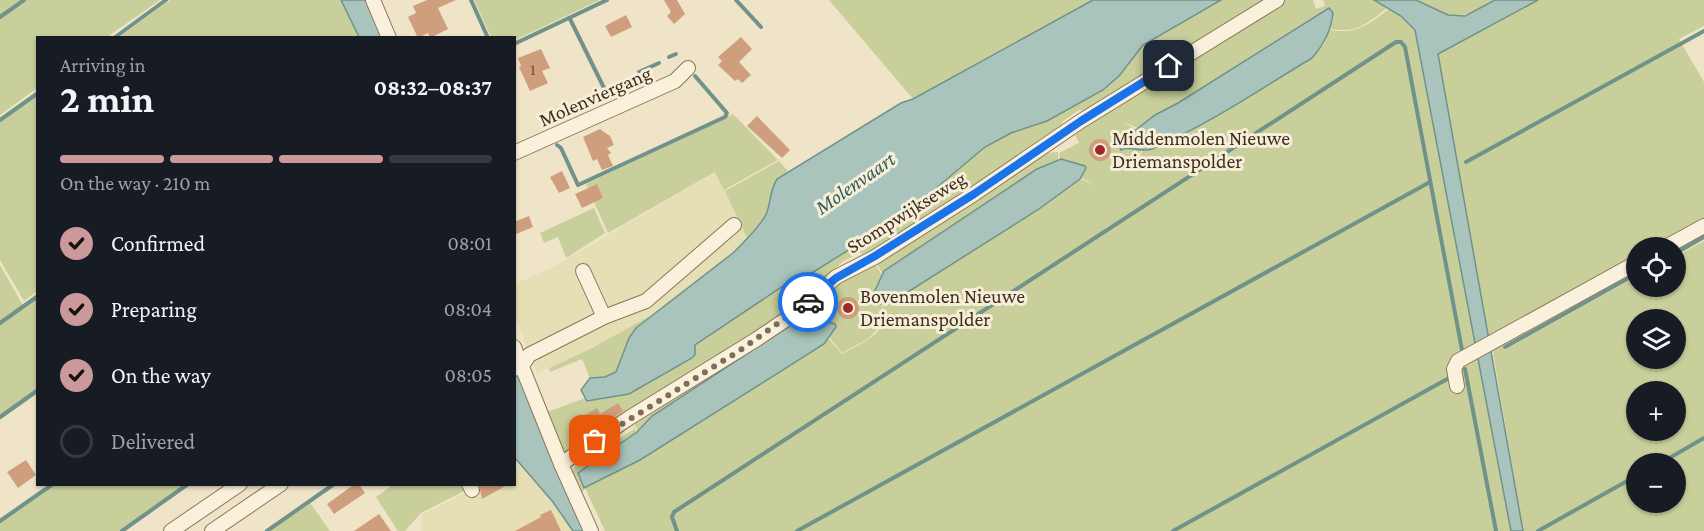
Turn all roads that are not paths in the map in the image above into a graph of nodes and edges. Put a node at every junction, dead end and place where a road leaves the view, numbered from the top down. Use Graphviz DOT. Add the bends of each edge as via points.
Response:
graph roads {
  1 [pos="373,0"];
  2 [pos="1277,0"];
  3 [pos="388,36"];
  4 [pos="688,68"];
  5 [pos="516,152"];
  6 [pos="734,225"];
  7 [pos="1704,226"];
  8 [pos="1684,237"];
  9 [pos="1626,269"];
  10 [pos="583,271"];
  11 [pos="604,317"];
  12 [pos="518,368"];
  13 [pos="1457,386"];
  14 [pos="561,464"];
  15 [pos="237,486"];
  16 [pos="278,486"];
  17 [pos="171,531"];
  18 [pos="212,531"];
  19 [pos="591,531"];
  1 -- 3 [label="street"];
  2 -- 14 [label="street, Stompwijkseweg" via="836,278 766,333"];
  4 -- 5 [label="street, Molenviergang" via="675,81"];
  6 -- 11 [label="street" via="646,301"];
  7 -- 8 [label="street"];
  9 -- 13 [label="street" via="1458,361 1454,369"];
  10 -- 11 [label="street"];
  11 -- 12 [label="street" via="529,355"];
  12 -- 14 [label="street"];
  14 -- 19 [label="street"];
  15 -- 17 [label="street"];
  16 -- 18 [label="street"];
}
